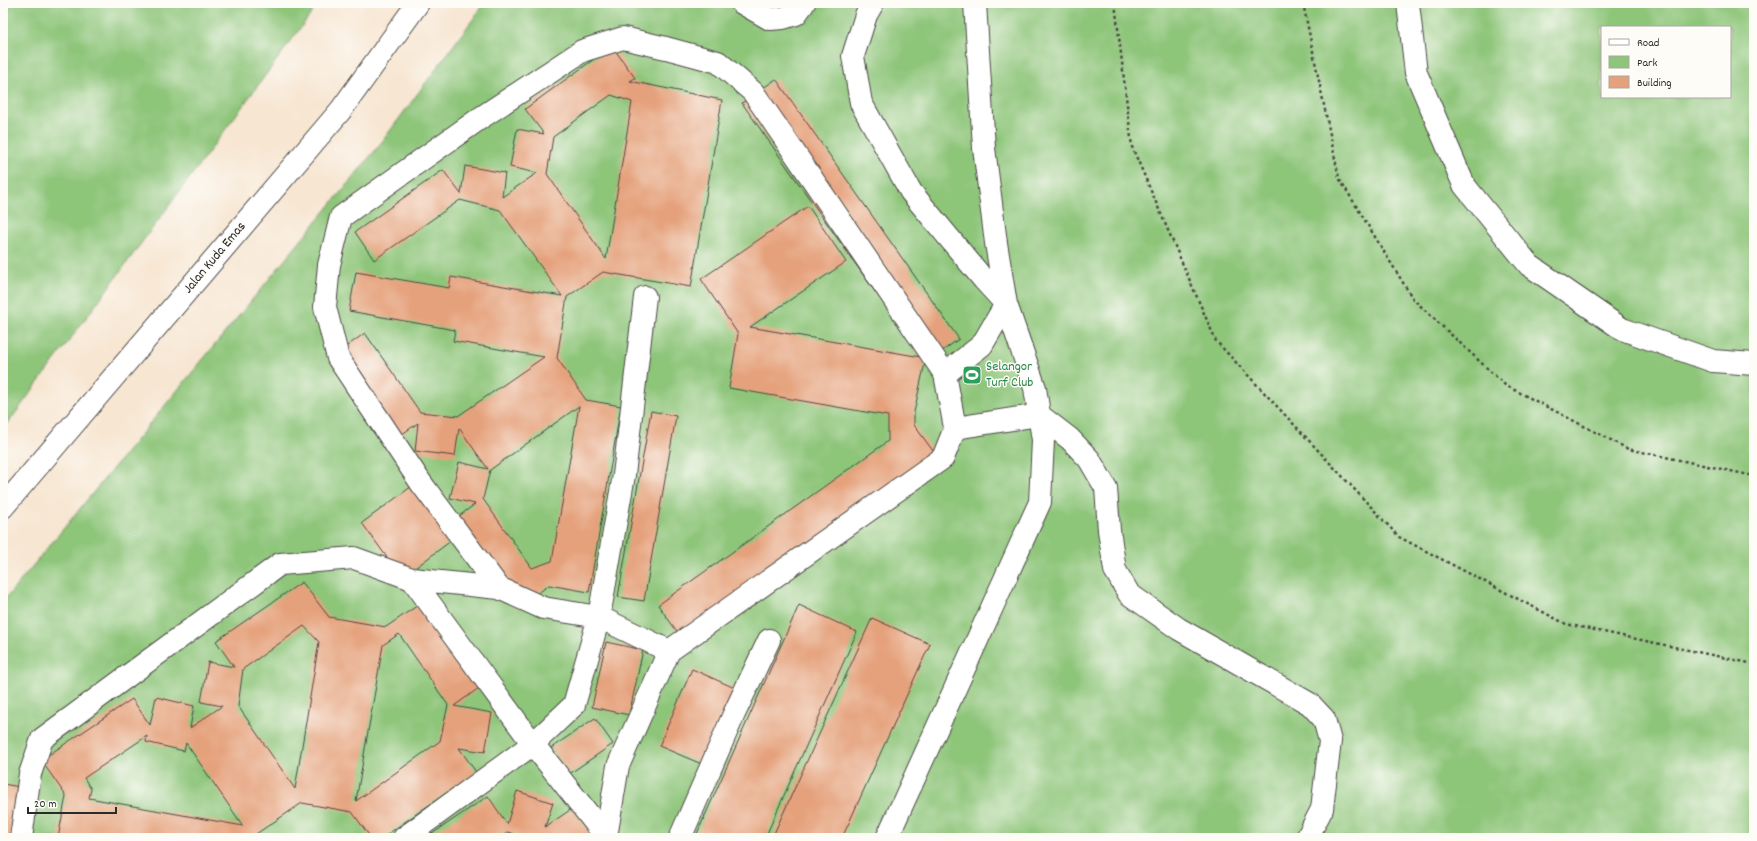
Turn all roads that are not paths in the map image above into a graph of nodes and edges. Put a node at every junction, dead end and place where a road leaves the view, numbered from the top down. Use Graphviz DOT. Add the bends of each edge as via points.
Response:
graph roads {
  1 [pos="418,3"];
  2 [pos="742,3"];
  3 [pos="804,3"];
  4 [pos="873,3"];
  5 [pos="975,3"];
  6 [pos="1408,3"];
  7 [pos="645,297"];
  8 [pos="1006,304"];
  9 [pos="1754,364"];
  10 [pos="945,374"];
  11 [pos="1039,415"];
  12 [pos="955,428"];
  13 [pos="3,507"];
  14 [pos="412,580"];
  15 [pos="499,588"];
  16 [pos="599,617"];
  17 [pos="769,640"];
  18 [pos="669,651"];
  19 [pos="533,744"];
  20 [pos="21,838"];
  21 [pos="404,838"];
  22 [pos="607,838"];
  23 [pos="680,838"];
  24 [pos="887,838"];
  25 [pos="1307,838"];
  1 -- 13 [label="street, Jalan Kuda Emas" via="341,110"];
  2 -- 3 [label="street" via="770,19 796,14"];
  4 -- 8 [label="street" via="866,14 853,56 861,103 911,192"];
  5 -- 8 [label="street" via="984,148"];
  6 -- 9 [label="street" via="1416,73 1464,185 1529,265 1622,329 1713,361"];
  7 -- 16 [label="street" via="624,475"];
  8 -- 10 [label="street" via="982,345"];
  8 -- 11 [label="street" via="1035,388"];
  10 -- 12 [label="street"];
  10 -- 15 [label="street" via="753,92 718,62 666,48 623,38 582,51 479,119 341,216 329,265 326,307 338,358 421,483"];
  11 -- 12 [label="street"];
  11 -- 24 [label="street" via="1042,440 1040,502"];
  11 -- 25 [label="street" via="1070,439 1089,459 1106,488 1115,570 1129,594 1179,628 1310,704 1324,719 1330,741 1322,809"];
  12 -- 18 [label="street" via="943,458"];
  14 -- 15 [label="street"];
  14 -- 19 [label="street"];
  14 -- 20 [label="street" via="354,558 280,564 42,739 30,774"];
  15 -- 16 [label="street" via="543,608"];
  16 -- 18 [label="street"];
  16 -- 19 [label="street" via="574,705"];
  17 -- 23 [label="street"];
  18 -- 22 [label="street" via="618,766"];
  19 -- 21 [label="street"];
  19 -- 22 [label="street"];
}
